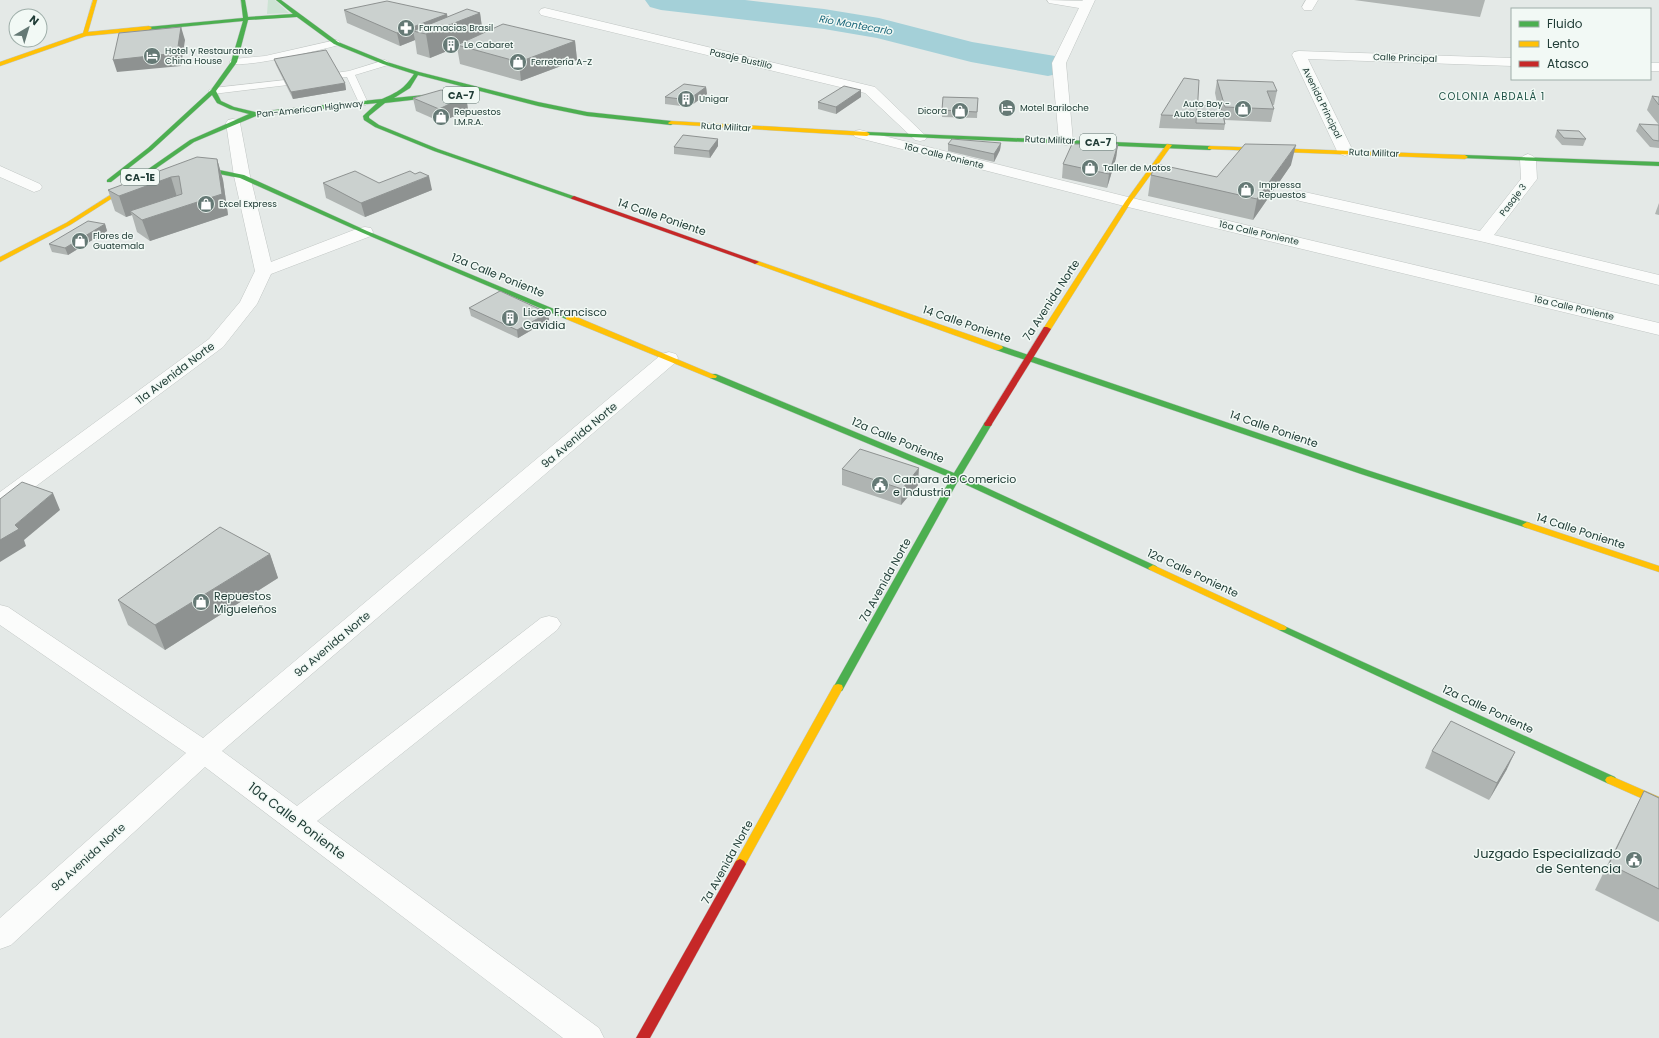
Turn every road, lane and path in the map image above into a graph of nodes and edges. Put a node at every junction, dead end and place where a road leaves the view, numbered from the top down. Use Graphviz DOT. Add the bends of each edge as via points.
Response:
graph roads {
  1 [pos="95,0"];
  2 [pos="243,0"];
  3 [pos="278,0"];
  4 [pos="1053,0"];
  5 [pos="1088,3"];
  6 [pos="545,12"];
  7 [pos="297,15"];
  8 [pos="246,20"];
  9 [pos="85,34"];
  10 [pos="336,43"];
  11 [pos="1299,55"];
  12 [pos="234,62"];
  13 [pos="1511,62"];
  14 [pos="385,63"];
  15 [pos="0,64"];
  16 [pos="417,73"];
  17 [pos="350,74"];
  18 [pos="338,75"];
  19 [pos="285,83"];
  20 [pos="213,91"];
  21 [pos="455,95"];
  22 [pos="470,96"];
  23 [pos="383,101"];
  24 [pos="363,103"];
  25 [pos="538,104"];
  26 [pos="255,114"];
  27 [pos="233,123"];
  28 [pos="860,134"];
  29 [pos="920,137"];
  30 [pos="1066,141"];
  31 [pos="1169,145"];
  32 [pos="1345,151"];
  33 [pos="1528,159"];
  34 [pos="1659,164"];
  35 [pos="182,169"];
  36 [pos="0,171"];
  37 [pos="164,172"];
  38 [pos="242,176"];
  39 [pos="132,182"];
  40 [pos="104,184"];
  41 [pos="34,187"];
  42 [pos="1300,196"];
  43 [pos="1128,202"];
  44 [pos="365,232"];
  45 [pos="1484,237"];
  46 [pos="0,260"];
  47 [pos="264,271"];
  48 [pos="1659,280"];
  49 [pos="1659,329"];
  50 [pos="670,358"];
  51 [pos="1028,358"];
  52 [pos="956,477"];
  53 [pos="0,502"];
  54 [pos="1659,569"];
  55 [pos="0,613"];
  56 [pos="549,624"];
  57 [pos="204,752"];
  58 [pos="1659,802"];
  59 [pos="298,822"];
  60 [pos="0,936"];
  61 [pos="588,1038"];
  62 [pos="643,1038"];
  1 -- 9 [label="main road"];
  2 -- 8 [label="main road, CA-1E"];
  3 -- 7 [label="main road"];
  4 -- 5 [label="street"];
  5 -- 30 [label="street" via="1058,63"];
  6 -- 29 [label="street, Pasaje Bustillo" via="870,90"];
  7 -- 8 [label="main road"];
  7 -- 10 [label="main road"];
  8 -- 9 [label="main road"];
  8 -- 12 [label="main road, CA-1E"];
  9 -- 15 [label="main road"];
  10 -- 12 [label="lane" via="266,62"];
  10 -- 14 [label="main road"];
  11 -- 13 [label="street, Calle Principal"];
  11 -- 32 [label="street, Avenida Principal"];
  12 -- 20 [label="main road, CA-1E"];
  14 -- 16 [label="main road"];
  14 -- 17 [label="lane"];
  16 -- 23 [label="main road, Pan-American Highway / CA-1E" via="414,83"];
  16 -- 25 [label="main road, Ruta Militar / CA-7"];
  17 -- 18 [label="lane"];
  17 -- 24 [label="lane"];
  19 -- 20 [label="lane" via="269,82"];
  20 -- 26 [label="main road" via="219,102"];
  20 -- 40 [label="main road, CA-1E" via="150,149"];
  21 -- 23 [label="main road, CA-7"];
  22 -- 25 [label="main road, Ruta Militar / CA-7"];
  23 -- 24 [label="main road, Pan-American Highway / CA-1E"];
  23 -- 51 [label="main road, 14 Calle Poniente" via="366,116 366,119 436,150"];
  24 -- 26 [label="main road, Pan-American Highway / CA-1E"];
  25 -- 28 [label="main road, Ruta Militar / CA-7" via="587,114 660,122"];
  26 -- 27 [label="main road, Pan-American Highway / CA-1E"];
  27 -- 38 [label="street"];
  27 -- 39 [label="main road, Pan-American Highway / CA-1E" via="192,141"];
  28 -- 29 [label="main road, Ruta Militar / CA-7"];
  28 -- 43 [label="street, 16a Calle Poniente"];
  29 -- 30 [label="main road, Ruta Militar / CA-7"];
  30 -- 31 [label="main road, Ruta Militar / CA-7"];
  31 -- 32 [label="main road, Ruta Militar / CA-7"];
  31 -- 43 [label="main road, 7a Avenida Norte"];
  32 -- 33 [label="main road, Ruta Militar / CA-7"];
  33 -- 34 [label="main road, Ruta Militar / CA-7"];
  33 -- 45 [label="street, Pasaje 3" via="1528,179"];
  35 -- 38 [label="main road, 12a Calle Poniente" via="209,170"];
  36 -- 41 [label="street"];
  37 -- 39 [label="main road"];
  38 -- 44 [label="main road, 12a Calle Poniente"];
  38 -- 47 [label="street"];
  39 -- 46 [label="main road, Pan-American Highway / CA-1E" via="68,224"];
  42 -- 45 [label="street"];
  43 -- 49 [label="street, 16a Calle Poniente"];
  43 -- 51 [label="main road, 7a Avenida Norte"];
  44 -- 47 [label="street"];
  44 -- 50 [label="main road, 12a Calle Poniente"];
  45 -- 48 [label="street"];
  47 -- 53 [label="street, 11a Avenida Norte" via="248,304 216,343"];
  50 -- 52 [label="main road, 12a Calle Poniente"];
  50 -- 57 [label="street, 9a Avenida Norte"];
  51 -- 52 [label="main road, 7a Avenida Norte"];
  51 -- 54 [label="main road, 14 Calle Poniente"];
  52 -- 58 [label="main road, 12a Calle Poniente"];
  52 -- 62 [label="main road, 7a Avenida Norte"];
  55 -- 57 [label="street, 10a Calle Poniente"];
  56 -- 59 [label="street"];
  57 -- 59 [label="street, 10a Calle Poniente"];
  57 -- 60 [label="street, 9a Avenida Norte"];
  59 -- 61 [label="street, 10a Calle Poniente"];
}
